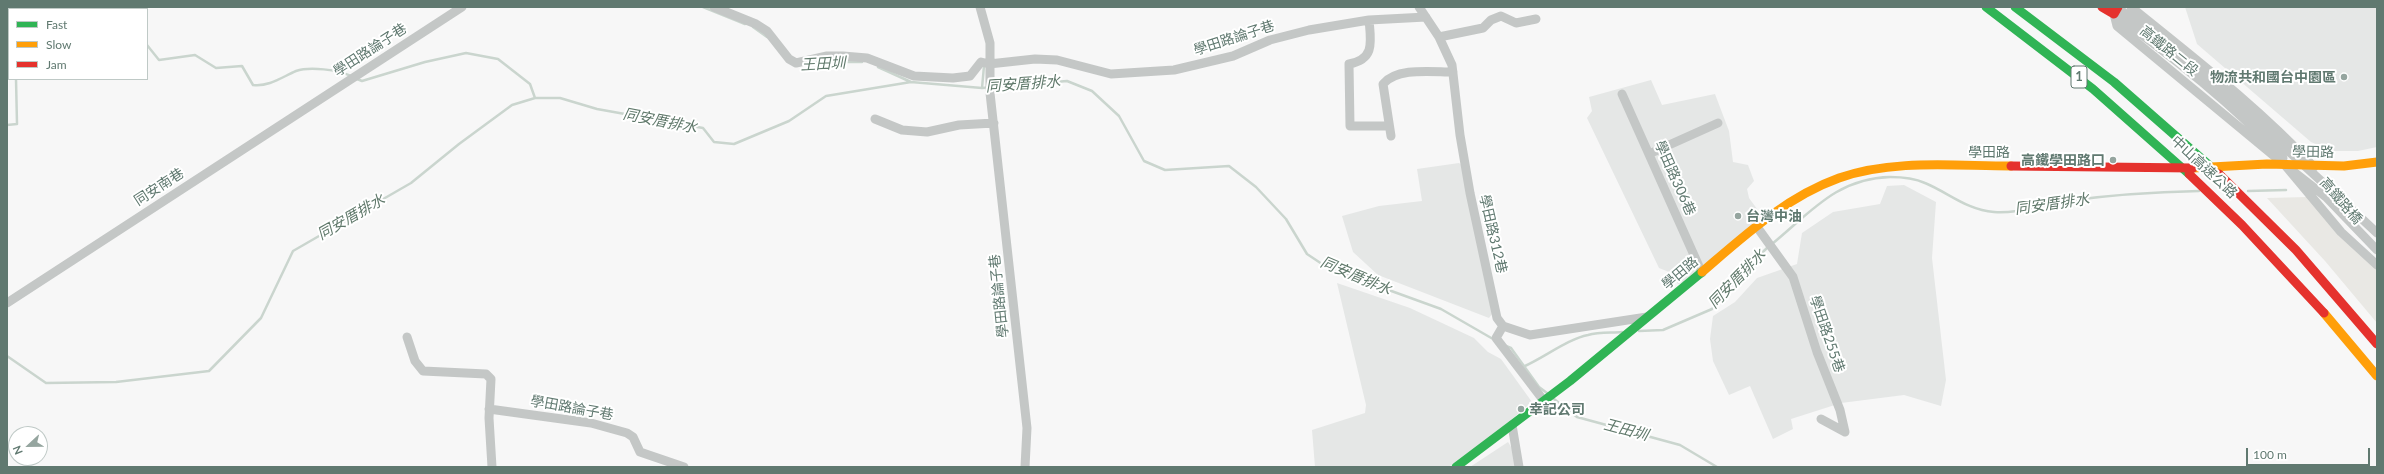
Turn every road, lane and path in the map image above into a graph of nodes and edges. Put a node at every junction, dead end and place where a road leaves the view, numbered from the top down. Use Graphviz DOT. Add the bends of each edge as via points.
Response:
graph roads {
  1 [pos="462,7"];
  2 [pos="714,7"];
  3 [pos="980,7"];
  4 [pos="1419,7"];
  5 [pos="1986,7"];
  6 [pos="2015,7"];
  7 [pos="2131,7"];
  8 [pos="2105,8"];
  9 [pos="2117,9"];
  10 [pos="1426,17"];
  11 [pos="1536,19"];
  12 [pos="1369,20"];
  13 [pos="1439,37"];
  14 [pos="988,64"];
  15 [pos="1453,72"];
  16 [pos="1622,94"];
  17 [pos="2227,101"];
  18 [pos="313,103"];
  19 [pos="875,119"];
  20 [pos="994,123"];
  21 [pos="1718,123"];
  22 [pos="1389,126"];
  23 [pos="1391,136"];
  24 [pos="1650,154"];
  25 [pos="2377,162"];
  26 [pos="2285,165"];
  27 [pos="2314,166"];
  28 [pos="1757,227"];
  29 [pos="2377,227"];
  30 [pos="2377,234"];
  31 [pos="2377,242"];
  32 [pos="2377,250"];
  33 [pos="2377,259"];
  34 [pos="2377,266"];
  35 [pos="1702,273"];
  36 [pos="7,303"];
  37 [pos="1648,317"];
  38 [pos="1503,326"];
  39 [pos="407,337"];
  40 [pos="2377,344"];
  41 [pos="2377,376"];
  42 [pos="1544,401"];
  43 [pos="489,409"];
  44 [pos="1821,419"];
  45 [pos="1512,425"];
  46 [pos="492,467"];
  47 [pos="684,467"];
  48 [pos="1025,467"];
  49 [pos="1456,467"];
  50 [pos="1519,467"];
  1 -- 18 [label="street, 學田路論子巷"];
  2 -- 14 [label="street, 學田路論子巷" via="767,31 789,59 796,63 828,56 867,58 914,76 952,78 970,76 981,62"];
  3 -- 14 [label="street, 學田路論子巷" via="990,43"];
  4 -- 10 [label="street, 學田路312巷"];
  5 -- 41 [label="main road, 中山高速公路 / 1" via="2119,109 2231,211 2337,327"];
  6 -- 40 [label="main road, 中山高速公路 / 1" via="2068,46 2182,138 2245,197"];
  7 -- 27 [label="street, 高鐵路二段" via="2235,92"];
  8 -- 9 [label="main road"];
  9 -- 17 [label="street, 高鐵路橋" via="2156,46"];
  9 -- 26 [label="street, 高鐵路二段" via="2117,26"];
  10 -- 12 [label="street, 學田路論子巷"];
  10 -- 13 [label="street, 學田路312巷"];
  11 -- 13 [label="street" via="1516,23 1500,16 1483,28"];
  12 -- 14 [label="street, 學田路論子巷" via="1309,30 1270,40 1234,56 1174,70 1111,74 1058,60 1010,60"];
  12 -- 22 [label="street" via="1371,43 1366,57 1349,64 1350,126"];
  13 -- 15 [label="street, 學田路312巷"];
  14 -- 20 [label="street, 學田路論子巷"];
  15 -- 22 [label="street" via="1411,73 1389,77 1383,84"];
  15 -- 38 [label="street, 學田路312巷" via="1470,193 1497,318"];
  16 -- 24 [label="street, 學田路306巷"];
  17 -- 30 [label="street, 高鐵路橋" via="2334,192"];
  17 -- 33 [label="street, 高鐵路橋" via="2279,153 2344,228"];
  18 -- 36 [label="street, 同安南巷"];
  19 -- 20 [label="street" via="902,130 927,132"];
  20 -- 48 [label="street, 學田路論子巷" via="1027,428"];
  21 -- 24 [label="street"];
  22 -- 23 [label="street"];
  24 -- 35 [label="street, 學田路306巷"];
  25 -- 27 [label="main road, 學田路"];
  26 -- 27 [label="main road, 學田路"];
  26 -- 28 [label="main road, 學田路" via="2177,168 1917,165 1878,168 1827,182 1795,199"];
  26 -- 32 [label="street, 高鐵路橋" via="2326,197"];
  26 -- 34 [label="street, 高鐵路二段" via="2341,232"];
  27 -- 29 [label="street, 高鐵路二段"];
  27 -- 31 [label="street, 高鐵路橋" via="2329,194"];
  28 -- 35 [label="main road, 學田路"];
  28 -- 44 [label="street, 學田路255巷" via="1793,277 1816,352 1840,410 1845,432"];
  35 -- 37 [label="main road, 學田路"];
  37 -- 38 [label="street" via="1530,335"];
  37 -- 42 [label="main road, 學田路"];
  38 -- 42 [label="street" via="1496,338"];
  39 -- 43 [label="street" via="415,361 423,371 486,374 491,379 492,386"];
  42 -- 45 [label="main road"];
  43 -- 46 [label="street"];
  43 -- 47 [label="street, 學田路論子巷" via="591,423 627,433 633,437 640,452"];
  45 -- 49 [label="main road"];
  45 -- 50 [label="street"];
}
